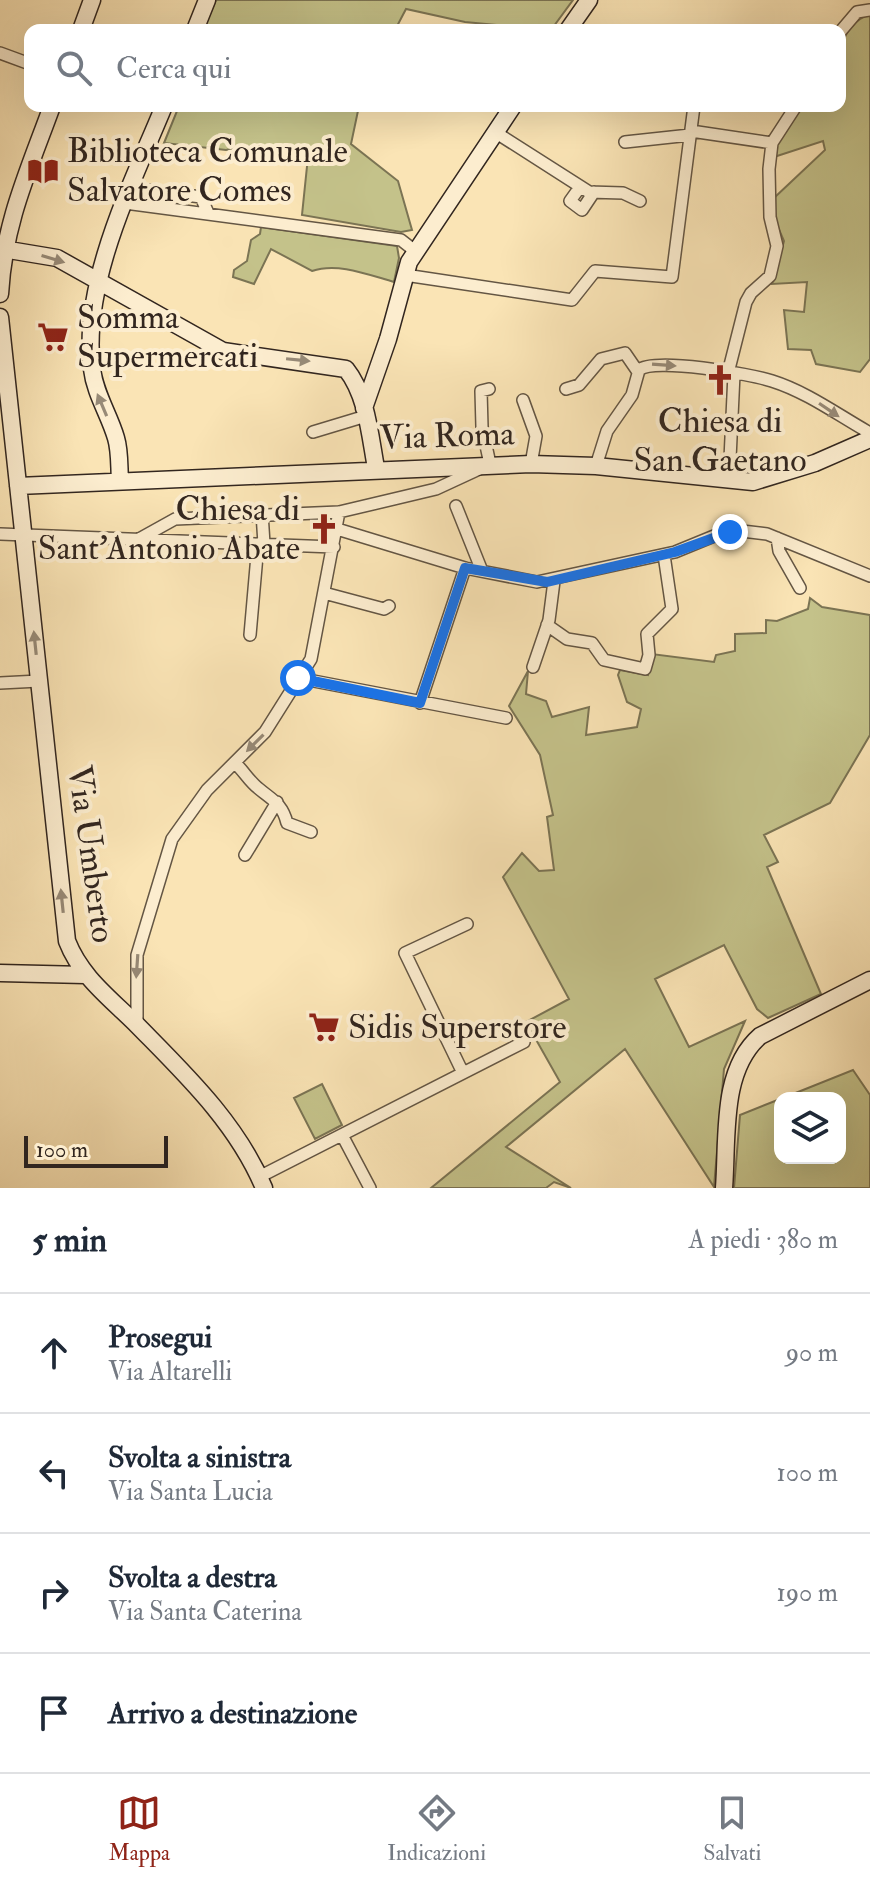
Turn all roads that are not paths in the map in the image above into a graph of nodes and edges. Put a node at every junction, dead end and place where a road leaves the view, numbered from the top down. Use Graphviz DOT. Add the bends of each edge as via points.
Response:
graph roads {
  1 [pos="92,0"];
  2 [pos="207,0"];
  3 [pos="589,0"];
  4 [pos="870,10"];
  5 [pos="83,24"];
  6 [pos="197,24"];
  7 [pos="572,24"];
  8 [pos="846,25"];
  9 [pos="0,53"];
  10 [pos="24,62"];
  11 [pos="49,112"];
  12 [pos="162,112"];
  13 [pos="509,112"];
  14 [pos="693,112"];
  15 [pos="792,112"];
  16 [pos="495,132"];
  17 [pos="690,133"];
  18 [pos="625,142"];
  19 [pos="772,143"];
  20 [pos="580,187"];
  21 [pos="594,192"];
  22 [pos="128,195"];
  23 [pos="640,201"];
  24 [pos="5,218"];
  25 [pos="415,251"];
  26 [pos="1,253"];
  27 [pos="405,275"];
  28 [pos="99,282"];
  29 [pos="0,294"];
  30 [pos="0,317"];
  31 [pos="346,369"];
  32 [pos="638,372"];
  33 [pos="731,374"];
  34 [pos="374,377"];
  35 [pos="489,389"];
  36 [pos="566,389"];
  37 [pos="523,400"];
  38 [pos="365,412"];
  39 [pos="313,432"];
  40 [pos="870,436"];
  41 [pos="490,464"];
  42 [pos="531,464"];
  43 [pos="596,466"];
  44 [pos="376,468"];
  45 [pos="120,480"];
  46 [pos="729,480"];
  47 [pos="18,486"];
  48 [pos="456,506"];
  49 [pos="339,512"];
  50 [pos="262,513"];
  51 [pos="337,529"];
  52 [pos="0,534"];
  53 [pos="24,535"];
  54 [pos="777,538"];
  55 [pos="139,539"];
  56 [pos="261,544"];
  57 [pos="334,547"];
  58 [pos="664,555"];
  59 [pos="465,568"];
  60 [pos="482,571"];
  61 [pos="870,576"];
  62 [pos="554,581"];
  63 [pos="800,588"];
  64 [pos="324,593"];
  65 [pos="389,606"];
  66 [pos="547,625"];
  67 [pos="250,635"];
  68 [pos="533,667"];
  69 [pos="298,678"];
  70 [pos="39,681"];
  71 [pos="0,683"];
  72 [pos="420,703"];
  73 [pos="506,718"];
  74 [pos="235,763"];
  75 [pos="277,802"];
  76 [pos="311,832"];
  77 [pos="245,855"];
  78 [pos="467,924"];
  79 [pos="6,973"];
  80 [pos="85,975"];
  81 [pos="870,980"];
  82 [pos="136,994"];
  83 [pos="118,1007"];
  84 [pos="137,1025"];
  85 [pos="524,1042"];
  86 [pos="463,1073"];
  87 [pos="342,1135"];
  88 [pos="262,1183"];
  89 [pos="370,1188"];
  90 [pos="724,1188"];
  1 -- 5 [label="street"];
  2 -- 6 [label="street"];
  3 -- 7 [label="street"];
  4 -- 8 [label="street" via="857,12"];
  9 -- 10 [label="street"];
  11 -- 24 [label="street"];
  12 -- 22 [label="street"];
  13 -- 16 [label="street"];
  14 -- 17 [label="street"];
  15 -- 19 [label="street"];
  16 -- 20 [label="street"];
  16 -- 25 [label="street"];
  17 -- 18 [label="street"];
  17 -- 19 [label="street"];
  17 -- 27 [label="street" via="672,277 595,271 572,300"];
  19 -- 33 [label="street" via="770,217 777,246 770,276 746,302"];
  20 -- 21 [label="street"];
  20 -- 21 [label="street" via="570,201 582,210"];
  21 -- 23 [label="street" via="623,193"];
  22 -- 25 [label="street" via="210,213 401,240"];
  22 -- 28 [label="street"];
  24 -- 26 [label="street"];
  25 -- 27 [label="street"];
  26 -- 28 [label="street, one-way" via="57,258"];
  26 -- 29 [label="street"];
  27 -- 34 [label="street"];
  28 -- 31 [label="street, one-way" via="223,351"];
  45 -- 28 [label="street, one-way" via="117,439 92,371 90,321"];
  30 -- 47 [label="street, Via Umberto"];
  31 -- 34 [label="street"];
  31 -- 38 [label="street"];
  32 -- 33 [label="street, one-way" via="655,364"];
  32 -- 36 [label="street" via="625,353 601,359 579,385"];
  32 -- 43 [label="street" via="632,395 607,431"];
  33 -- 40 [label="street, one-way" via="770,380 814,399"];
  33 -- 46 [label="street"];
  34 -- 38 [label="street"];
  35 -- 41 [label="street" via="481,391"];
  37 -- 42 [label="street" via="536,436"];
  38 -- 39 [label="street"];
  38 -- 44 [label="street"];
  40 -- 46 [label="street, Via Roma" via="766,479"];
  41 -- 42 [label="street, Via Roma"];
  41 -- 44 [label="street, Via Roma"];
  41 -- 49 [label="street" via="436,489"];
  42 -- 43 [label="street, Via Roma"];
  43 -- 46 [label="street, Via Roma"];
  44 -- 45 [label="street, Via Roma"];
  45 -- 47 [label="street, Via Roma"];
  47 -- 53 [label="street, Via Umberto"];
  48 -- 60 [label="street"];
  49 -- 50 [label="street"];
  49 -- 51 [label="street"];
  50 -- 55 [label="street" via="175,519"];
  50 -- 56 [label="street"];
  51 -- 57 [label="street"];
  51 -- 59 [label="street"];
  52 -- 53 [label="street"];
  53 -- 55 [label="street"];
  70 -- 53 [label="street, Via Umberto, one-way"];
  54 -- 58 [label="street" via="730,532"];
  54 -- 61 [label="street"];
  54 -- 63 [label="street"];
  55 -- 56 [label="street"];
  56 -- 57 [label="street"];
  56 -- 67 [label="street"];
  57 -- 64 [label="street"];
  58 -- 62 [label="street"];
  58 -- 66 [label="street" via="672,609 647,634 645,669 604,660 592,643 567,639"];
  59 -- 60 [label="street"];
  59 -- 72 [label="street"];
  60 -- 62 [label="street"];
  62 -- 66 [label="street"];
  64 -- 65 [label="street"];
  64 -- 69 [label="street" via="311,659"];
  66 -- 68 [label="street"];
  69 -- 72 [label="street"];
  69 -- 74 [label="street, one-way" via="265,732"];
  70 -- 71 [label="street"];
  80 -- 70 [label="street, Via Umberto, one-way" via="73,956 64,923"];
  72 -- 73 [label="street"];
  74 -- 75 [label="street"];
  74 -- 82 [label="street, one-way" via="207,790 172,839 137,955"];
  75 -- 76 [label="street" via="287,823"];
  75 -- 77 [label="street"];
  78 -- 86 [label="street" via="405,953"];
  79 -- 80 [label="street"];
  80 -- 83 [label="street, Via Umberto"];
  81 -- 90 [label="street" via="748,1047 734,1080"];
  82 -- 83 [label="street"];
  82 -- 84 [label="street"];
  83 -- 84 [label="street, Via Umberto"];
  84 -- 88 [label="street, Via Umberto" via="235,1132"];
  85 -- 86 [label="street"];
  86 -- 87 [label="street"];
  87 -- 88 [label="street"];
  87 -- 89 [label="street"];
}
